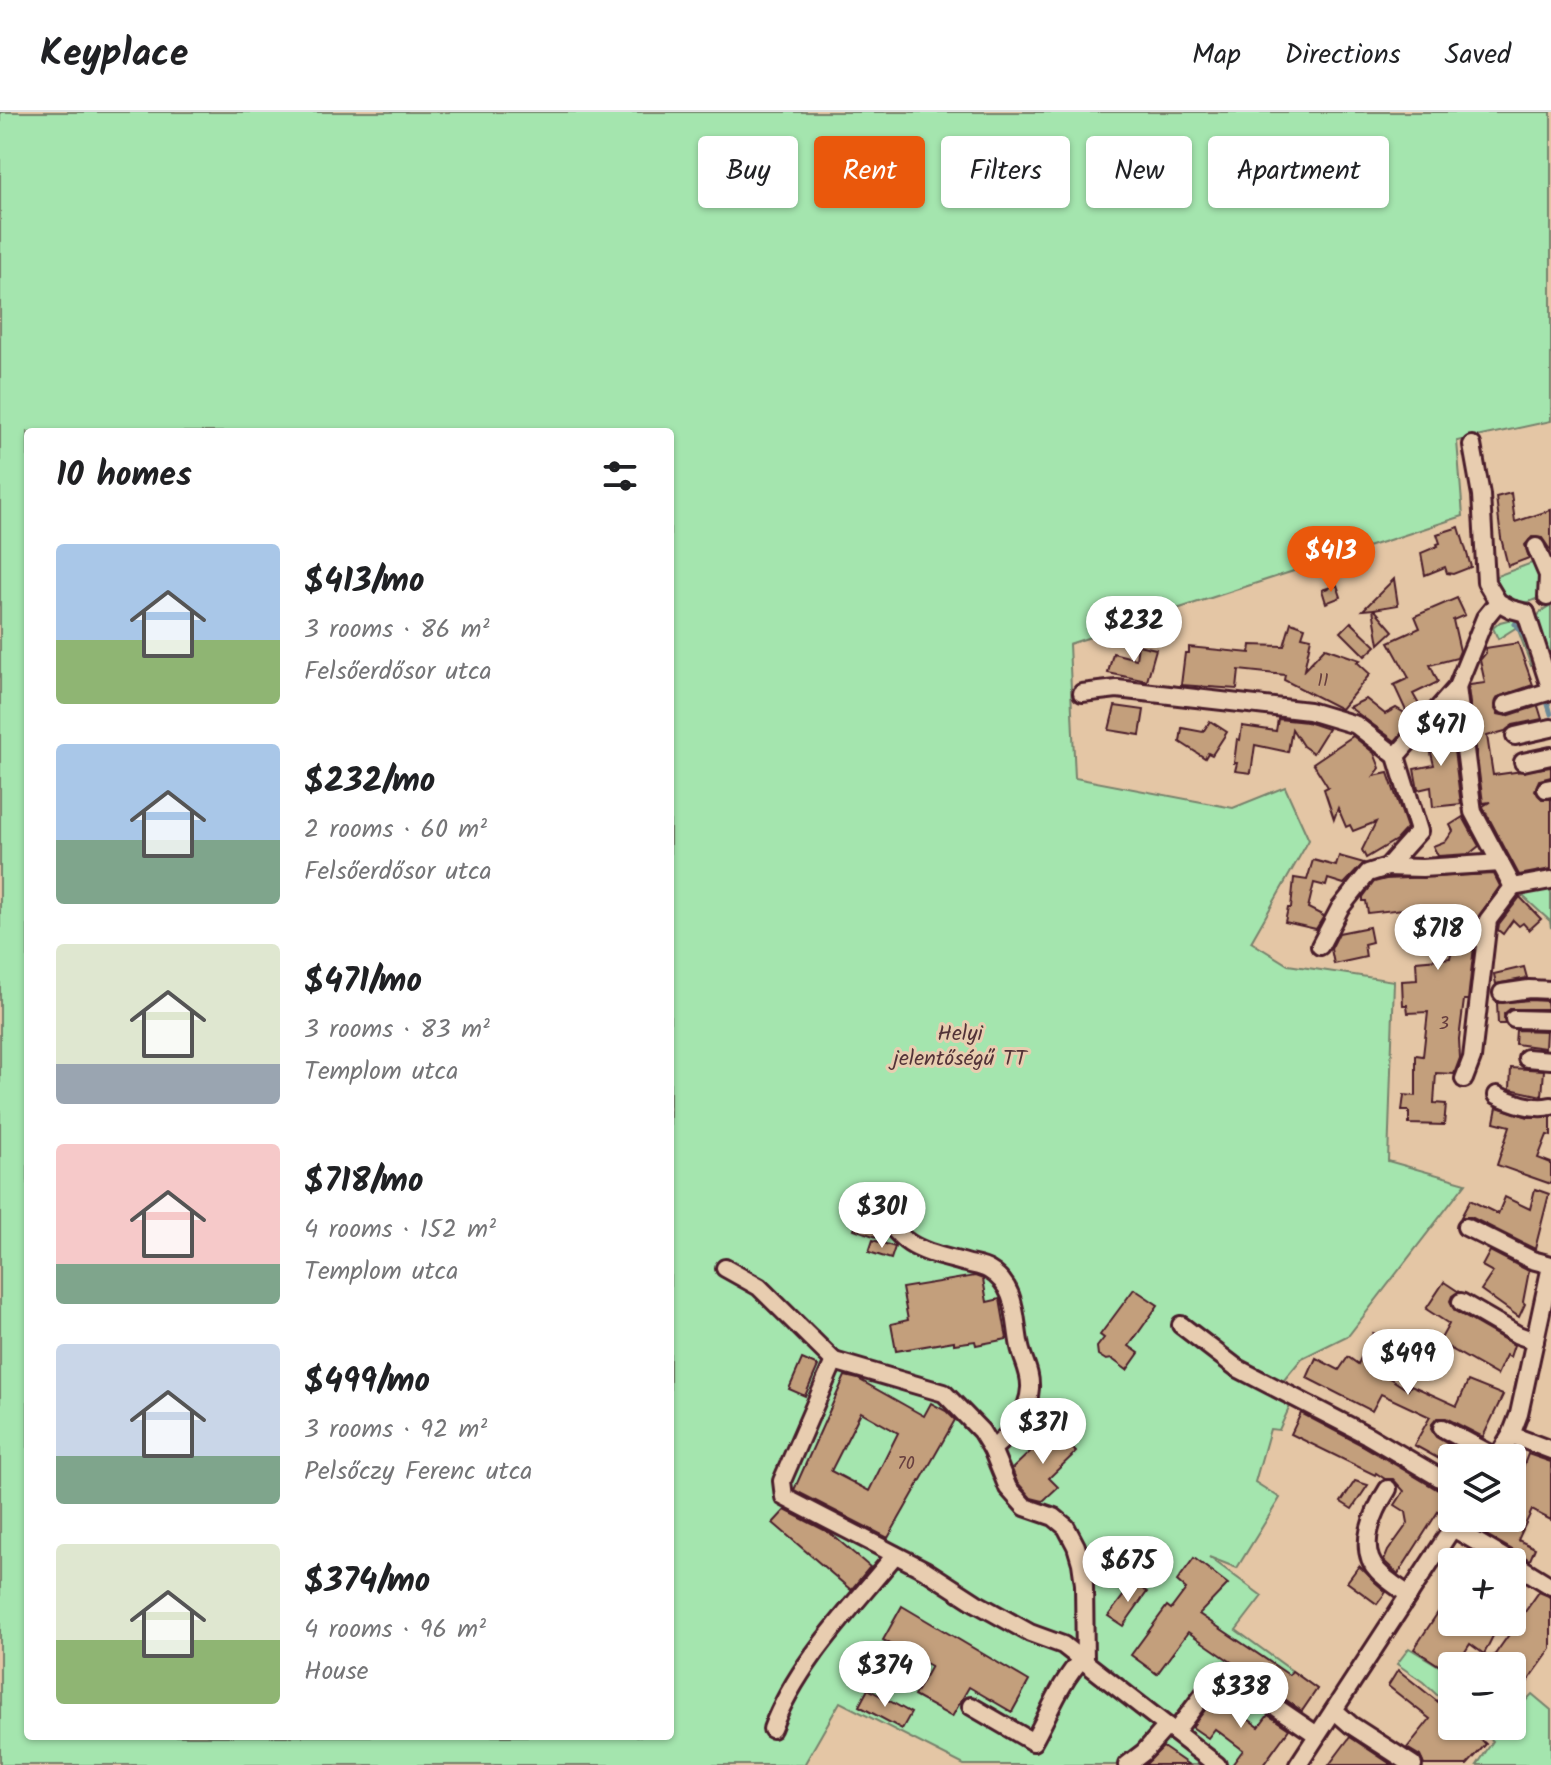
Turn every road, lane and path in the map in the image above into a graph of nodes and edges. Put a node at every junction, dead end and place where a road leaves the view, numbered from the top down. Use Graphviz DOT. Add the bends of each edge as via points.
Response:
graph roads {
  1 [pos="1472,445"];
  2 [pos="1536,547"];
  3 [pos="1549,596"];
  4 [pos="1498,602"];
  5 [pos="1526,613"];
  6 [pos="1457,687"];
  7 [pos="1551,690"];
  8 [pos="1082,693"];
  9 [pos="1505,705"];
  10 [pos="1551,728"];
  11 [pos="1515,736"];
  12 [pos="1396,756"];
  13 [pos="1551,756"];
  14 [pos="1523,762"];
  15 [pos="1501,863"];
  16 [pos="1387,867"];
  17 [pos="1551,880"];
  18 [pos="1513,887"];
  19 [pos="1320,946"];
  20 [pos="1551,990"];
  21 [pos="1502,993"];
  22 [pos="1514,1019"];
  23 [pos="1551,1020"];
  24 [pos="1527,1058"];
  25 [pos="1551,1060"];
  26 [pos="1464,1079"];
  27 [pos="1497,1095"];
  28 [pos="1551,1106"];
  29 [pos="880,1203"];
  30 [pos="1466,1227"];
  31 [pos="1551,1266"];
  32 [pos="725,1268"];
  33 [pos="1461,1302"];
  34 [pos="1181,1325"];
  35 [pos="1535,1341"];
  36 [pos="834,1361"];
  37 [pos="1442,1428"];
  38 [pos="1511,1435"];
  39 [pos="1472,1444"];
  40 [pos="1506,1444"];
  41 [pos="992,1449"];
  42 [pos="1551,1450"];
  43 [pos="1438,1477"];
  44 [pos="1388,1489"];
  45 [pos="1450,1532"];
  46 [pos="1469,1532"];
  47 [pos="1492,1548"];
  48 [pos="895,1555"];
  49 [pos="1526,1571"];
  50 [pos="1551,1586"];
  51 [pos="1409,1595"];
  52 [pos="1084,1660"];
  53 [pos="971,1706"];
  54 [pos="1334,1710"];
  55 [pos="772,1729"];
  56 [pos="1171,1729"];
  57 [pos="1317,1735"];
  58 [pos="1127,1765"];
  59 [pos="1217,1765"];
  60 [pos="1298,1765"];
  61 [pos="1413,1765"];
  1 -- 4 [label="street" via="1486,582"];
  2 -- 3 [label="street" via="1548,575"];
  3 -- 5 [label="street"];
  4 -- 5 [label="street"];
  4 -- 6 [label="street" via="1485,618"];
  5 -- 7 [label="street"];
  6 -- 12 [label="street"];
  6 -- 15 [label="street" via="1473,812"];
  7 -- 9 [label="street"];
  8 -- 12 [label="street" via="1117,689 1309,711 1356,725"];
  10 -- 11 [label="street"];
  12 -- 16 [label="street" via="1419,831"];
  13 -- 14 [label="street"];
  15 -- 16 [label="street"];
  15 -- 18 [label="street"];
  16 -- 19 [label="street" via="1368,873 1340,908"];
  17 -- 18 [label="street"];
  18 -- 26 [label="street" via="1488,920 1472,1058"];
  20 -- 21 [label="street"];
  22 -- 23 [label="street"];
  24 -- 25 [label="street"];
  27 -- 28 [label="street"];
  29 -- 41 [label="street" via="897,1236 925,1251 989,1269 1014,1301 1030,1389 1024,1411"];
  30 -- 31 [label="street"];
  31 -- 35 [label="street"];
  32 -- 36 [label="street" via="759,1287"];
  33 -- 35 [label="street"];
  34 -- 43 [label="street" via="1237,1368"];
  35 -- 38 [label="street"];
  36 -- 41 [label="street" via="944,1393"];
  36 -- 48 [label="street" via="782,1481 784,1497"];
  37 -- 39 [label="street"];
  38 -- 40 [label="street"];
  38 -- 42 [label="street"];
  41 -- 52 [label="street" via="1008,1488 1025,1507 1066,1527 1076,1546 1084,1584"];
  44 -- 51 [label="street" via="1375,1510 1368,1551 1377,1571"];
  45 -- 51 [label="street"];
  46 -- 47 [label="street"];
  48 -- 52 [label="street"];
  48 -- 55 [label="street" via="805,1666"];
  49 -- 50 [label="street"];
  51 -- 54 [label="street"];
  52 -- 53 [label="street" via="1072,1669 1033,1742"];
  52 -- 56 [label="street"];
  54 -- 57 [label="street"];
  54 -- 61 [label="street"];
  56 -- 57 [label="street" via="1220,1673 1226,1673"];
  56 -- 58 [label="street"];
  56 -- 59 [label="street"];
  57 -- 60 [label="street"];
}
